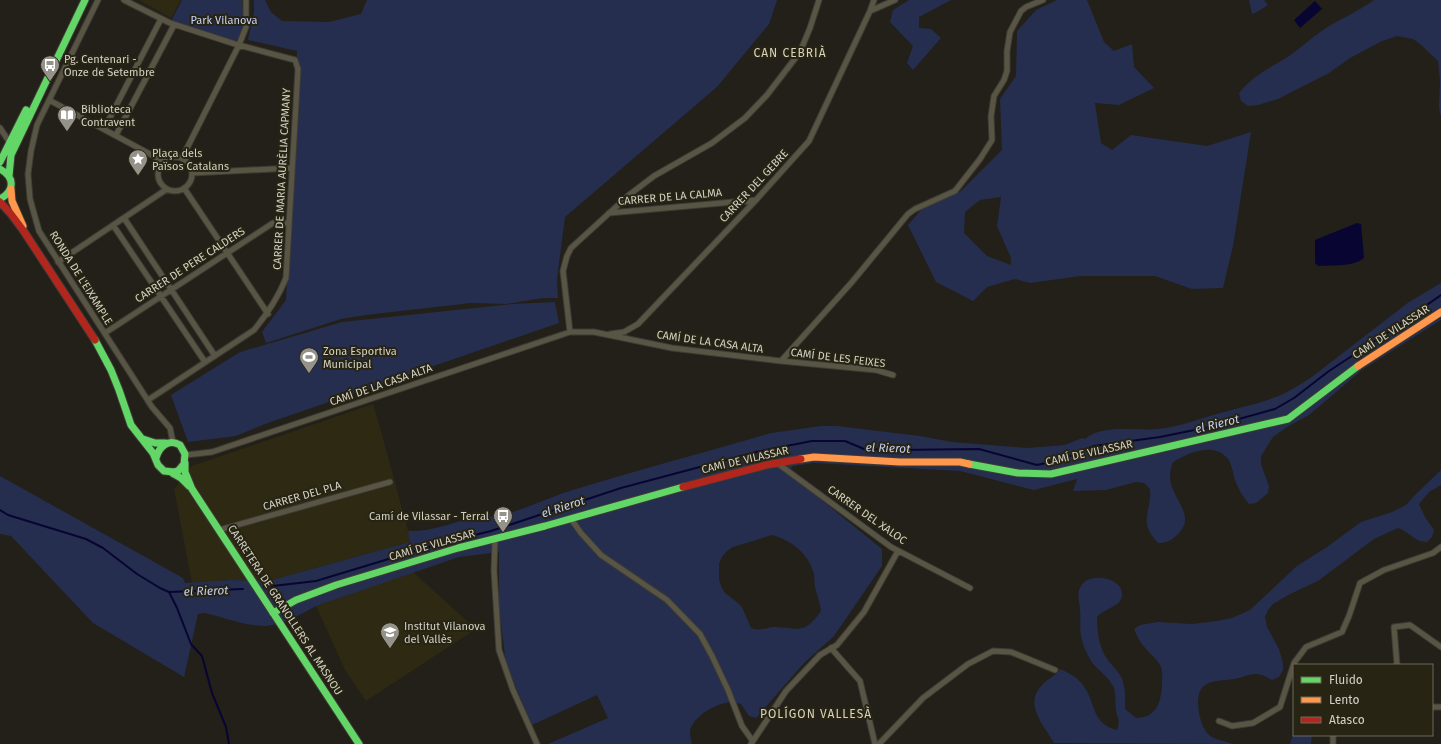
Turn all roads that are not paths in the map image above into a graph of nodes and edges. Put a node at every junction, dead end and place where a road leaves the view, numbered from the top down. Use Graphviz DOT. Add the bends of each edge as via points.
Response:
graph roads {
  1 [pos="85,0"];
  2 [pos="98,0"];
  3 [pos="124,0"];
  4 [pos="246,0"];
  5 [pos="819,0"];
  6 [pos="874,0"];
  7 [pos="895,0"];
  8 [pos="1043,0"];
  9 [pos="870,11"];
  10 [pos="161,19"];
  11 [pos="174,25"];
  12 [pos="70,29"];
  13 [pos="239,45"];
  14 [pos="49,100"];
  15 [pos="0,128"];
  16 [pos="104,129"];
  17 [pos="116,135"];
  18 [pos="10,143"];
  19 [pos="182,158"];
  20 [pos="163,160"];
  21 [pos="0,162"];
  22 [pos="292,168"];
  23 [pos="0,169"];
  24 [pos="192,174"];
  25 [pos="10,176"];
  26 [pos="184,188"];
  27 [pos="11,189"];
  28 [pos="167,189"];
  29 [pos="0,199"];
  30 [pos="756,200"];
  31 [pos="0,202"];
  32 [pos="609,213"];
  33 [pos="124,218"];
  34 [pos="289,223"];
  35 [pos="114,225"];
  36 [pos="29,241"];
  37 [pos="227,253"];
  38 [pos="58,262"];
  39 [pos="171,289"];
  40 [pos="161,296"];
  41 [pos="1441,312"];
  42 [pos="268,314"];
  43 [pos="570,332"];
  44 [pos="105,333"];
  45 [pos="608,335"];
  46 [pos="215,356"];
  47 [pos="781,361"];
  48 [pos="205,362"];
  49 [pos="893,375"];
  50 [pos="148,400"];
  51 [pos="143,440"];
  52 [pos="173,442"];
  53 [pos="165,443"];
  54 [pos="186,455"];
  55 [pos="156,458"];
  56 [pos="185,463"];
  57 [pos="777,463"];
  58 [pos="172,473"];
  59 [pos="390,482"];
  60 [pos="192,489"];
  61 [pos="571,519"];
  62 [pos="219,530"];
  63 [pos="495,539"];
  64 [pos="1441,547"];
  65 [pos="898,551"];
  66 [pos="970,588"];
  67 [pos="273,613"];
  68 [pos="1441,647"];
  69 [pos="831,648"];
  70 [pos="1294,664"];
  71 [pos="1397,664"];
  72 [pos="1293,666"];
  73 [pos="1055,670"];
  74 [pos="1219,721"];
  75 [pos="752,742"];
  76 [pos="359,744"];
  77 [pos="537,744"];
  78 [pos="875,744"];
  79 [pos="878,744"];
  1 -- 12 [label="street"];
  2 -- 14 [label="street, RONDA DE L'EIXAMPLE"];
  3 -- 10 [label="street"];
  4 -- 13 [label="street" via="246,28"];
  5 -- 32 [label="street" via="800,52 767,95 745,118 712,143 654,176"];
  6 -- 9 [label="street, CARRER DEL GEBRE"];
  7 -- 9 [label="street"];
  8 -- 47 [label="street" via="1021,11 1010,32 1006,51 1007,71 994,96 991,116 992,140 980,159 955,191 908,214 852,282"];
  9 -- 30 [label="street, CARRER DEL GEBRE" via="809,141"];
  10 -- 11 [label="street"];
  10 -- 16 [label="street"];
  11 -- 13 [label="street"];
  11 -- 17 [label="street"];
  12 -- 18 [label="street"];
  12 -- 25 [label="street" via="11,155"];
  13 -- 19 [label="street"];
  13 -- 22 [label="street, CARRER DE MARIA AURÈLIA CAPMANY" via="295,60 298,69"];
  14 -- 16 [label="street"];
  14 -- 38 [label="street, RONDA DE L'EIXAMPLE" via="37,125 30,151 28,174 30,199 39,231"];
  15 -- 18 [label="street"];
  16 -- 17 [label="street"];
  17 -- 20 [label="street"];
  18 -- 21 [label="street"];
  19 -- 20 [label="street" via="171,157"];
  19 -- 24 [label="street" via="191,168"];
  20 -- 28 [label="street" via="158,178"];
  22 -- 24 [label="street"];
  22 -- 34 [label="street, CARRER DE MARIA AURÈLIA CAPMANY"];
  23 -- 25 [label="street"];
  24 -- 26 [label="street" via="189,184"];
  25 -- 27 [label="street"];
  26 -- 28 [label="street" via="176,191"];
  26 -- 37 [label="street"];
  27 -- 29 [label="street"];
  27 -- 36 [label="street" via="12,201"];
  28 -- 33 [label="street"];
  30 -- 32 [label="street, CARRER DE LA CALMA"];
  30 -- 45 [label="street, CARRER DEL GEBRE" via="638,324 624,332"];
  31 -- 36 [label="street"];
  32 -- 43 [label="street" via="571,248 567,256 563,271"];
  33 -- 35 [label="street"];
  33 -- 39 [label="street"];
  34 -- 37 [label="street, CARRER DE PERE CALDERS" via="273,223"];
  34 -- 42 [label="street, CARRER DE MARIA AURÈLIA CAPMANY" via="286,278"];
  35 -- 38 [label="street"];
  35 -- 40 [label="street"];
  36 -- 51 [label="street" via="100,350 115,379 132,427"];
  37 -- 39 [label="street, CARRER DE PERE CALDERS"];
  37 -- 42 [label="street"];
  38 -- 44 [label="street, RONDA DE L'EIXAMPLE"];
  39 -- 40 [label="street, CARRER DE PERE CALDERS"];
  39 -- 46 [label="street"];
  40 -- 44 [label="street, CARRER DE PERE CALDERS"];
  40 -- 48 [label="street"];
  41 -- 57 [label="street, CAMÍ DE VILASSAR" via="1366,360 1288,419 1051,474 1018,473 960,462 900,462 814,457"];
  42 -- 46 [label="street, CARRER DE MARIA AURÈLIA CAPMANY" via="254,330"];
  43 -- 45 [label="street, CAMÍ DE LA CASA ALTA"];
  43 -- 54 [label="street, CAMÍ DE LA CASA ALTA" via="212,452"];
  44 -- 50 [label="street, RONDA DE L'EIXAMPLE"];
  45 -- 47 [label="street, CAMÍ DE LA CASA ALTA" via="672,348"];
  46 -- 48 [label="street, CARRER DE MARIA AURÈLIA CAPMANY"];
  47 -- 49 [label="street, CAMÍ DE LES FEIXES" via="876,370"];
  48 -- 50 [label="street, CARRER DE MARIA AURÈLIA CAPMANY"];
  50 -- 52 [label="street, RONDA DE L'EIXAMPLE" via="170,428"];
  51 -- 53 [label="street"];
  51 -- 55 [label="street"];
  52 -- 53 [label="street"];
  52 -- 54 [label="street" via="181,446"];
  53 -- 55 [label="street" via="159,448"];
  54 -- 56 [label="street"];
  55 -- 58 [label="street" via="161,469"];
  56 -- 58 [label="street"];
  56 -- 60 [label="street, CARRETERA DE GRANOLLERS AL MASNOU" via="185,472"];
  57 -- 61 [label="street, CAMÍ DE VILASSAR"];
  57 -- 65 [label="street, CARRER DEL XALOC"];
  58 -- 60 [label="street, CARRETERA DE GRANOLLERS AL MASNOU"];
  59 -- 62 [label="street, CARRER DEL PLA"];
  60 -- 62 [label="street, CARRETERA DE GRANOLLERS AL MASNOU"];
  61 -- 63 [label="street, CAMÍ DE VILASSAR"];
  61 -- 75 [label="street" via="601,555 667,600 700,634 728,690 742,726"];
  62 -- 67 [label="street, CARRETERA DE GRANOLLERS AL MASNOU"];
  63 -- 67 [label="street, CAMÍ DE VILASSAR" via="336,585 296,600"];
  63 -- 77 [label="street" via="494,572 499,650 513,690"];
  64 -- 70 [label="street" via="1434,554 1384,570 1360,583 1342,632 1306,647"];
  65 -- 66 [label="street, CARRER DEL XALOC"];
  65 -- 69 [label="street" via="864,612"];
  67 -- 76 [label="street, CARRETERA DE GRANOLLERS AL MASNOU"];
  68 -- 71 [label="street" via="1410,626 1394,627"];
  69 -- 75 [label="street" via="820,655 786,691"];
  69 -- 78 [label="street" via="860,681"];
  72 -- 74 [label="street" via="1280,707 1253,723 1232,726"];
  73 -- 79 [label="street" via="1011,652 993,651 968,664 923,698"];
}
